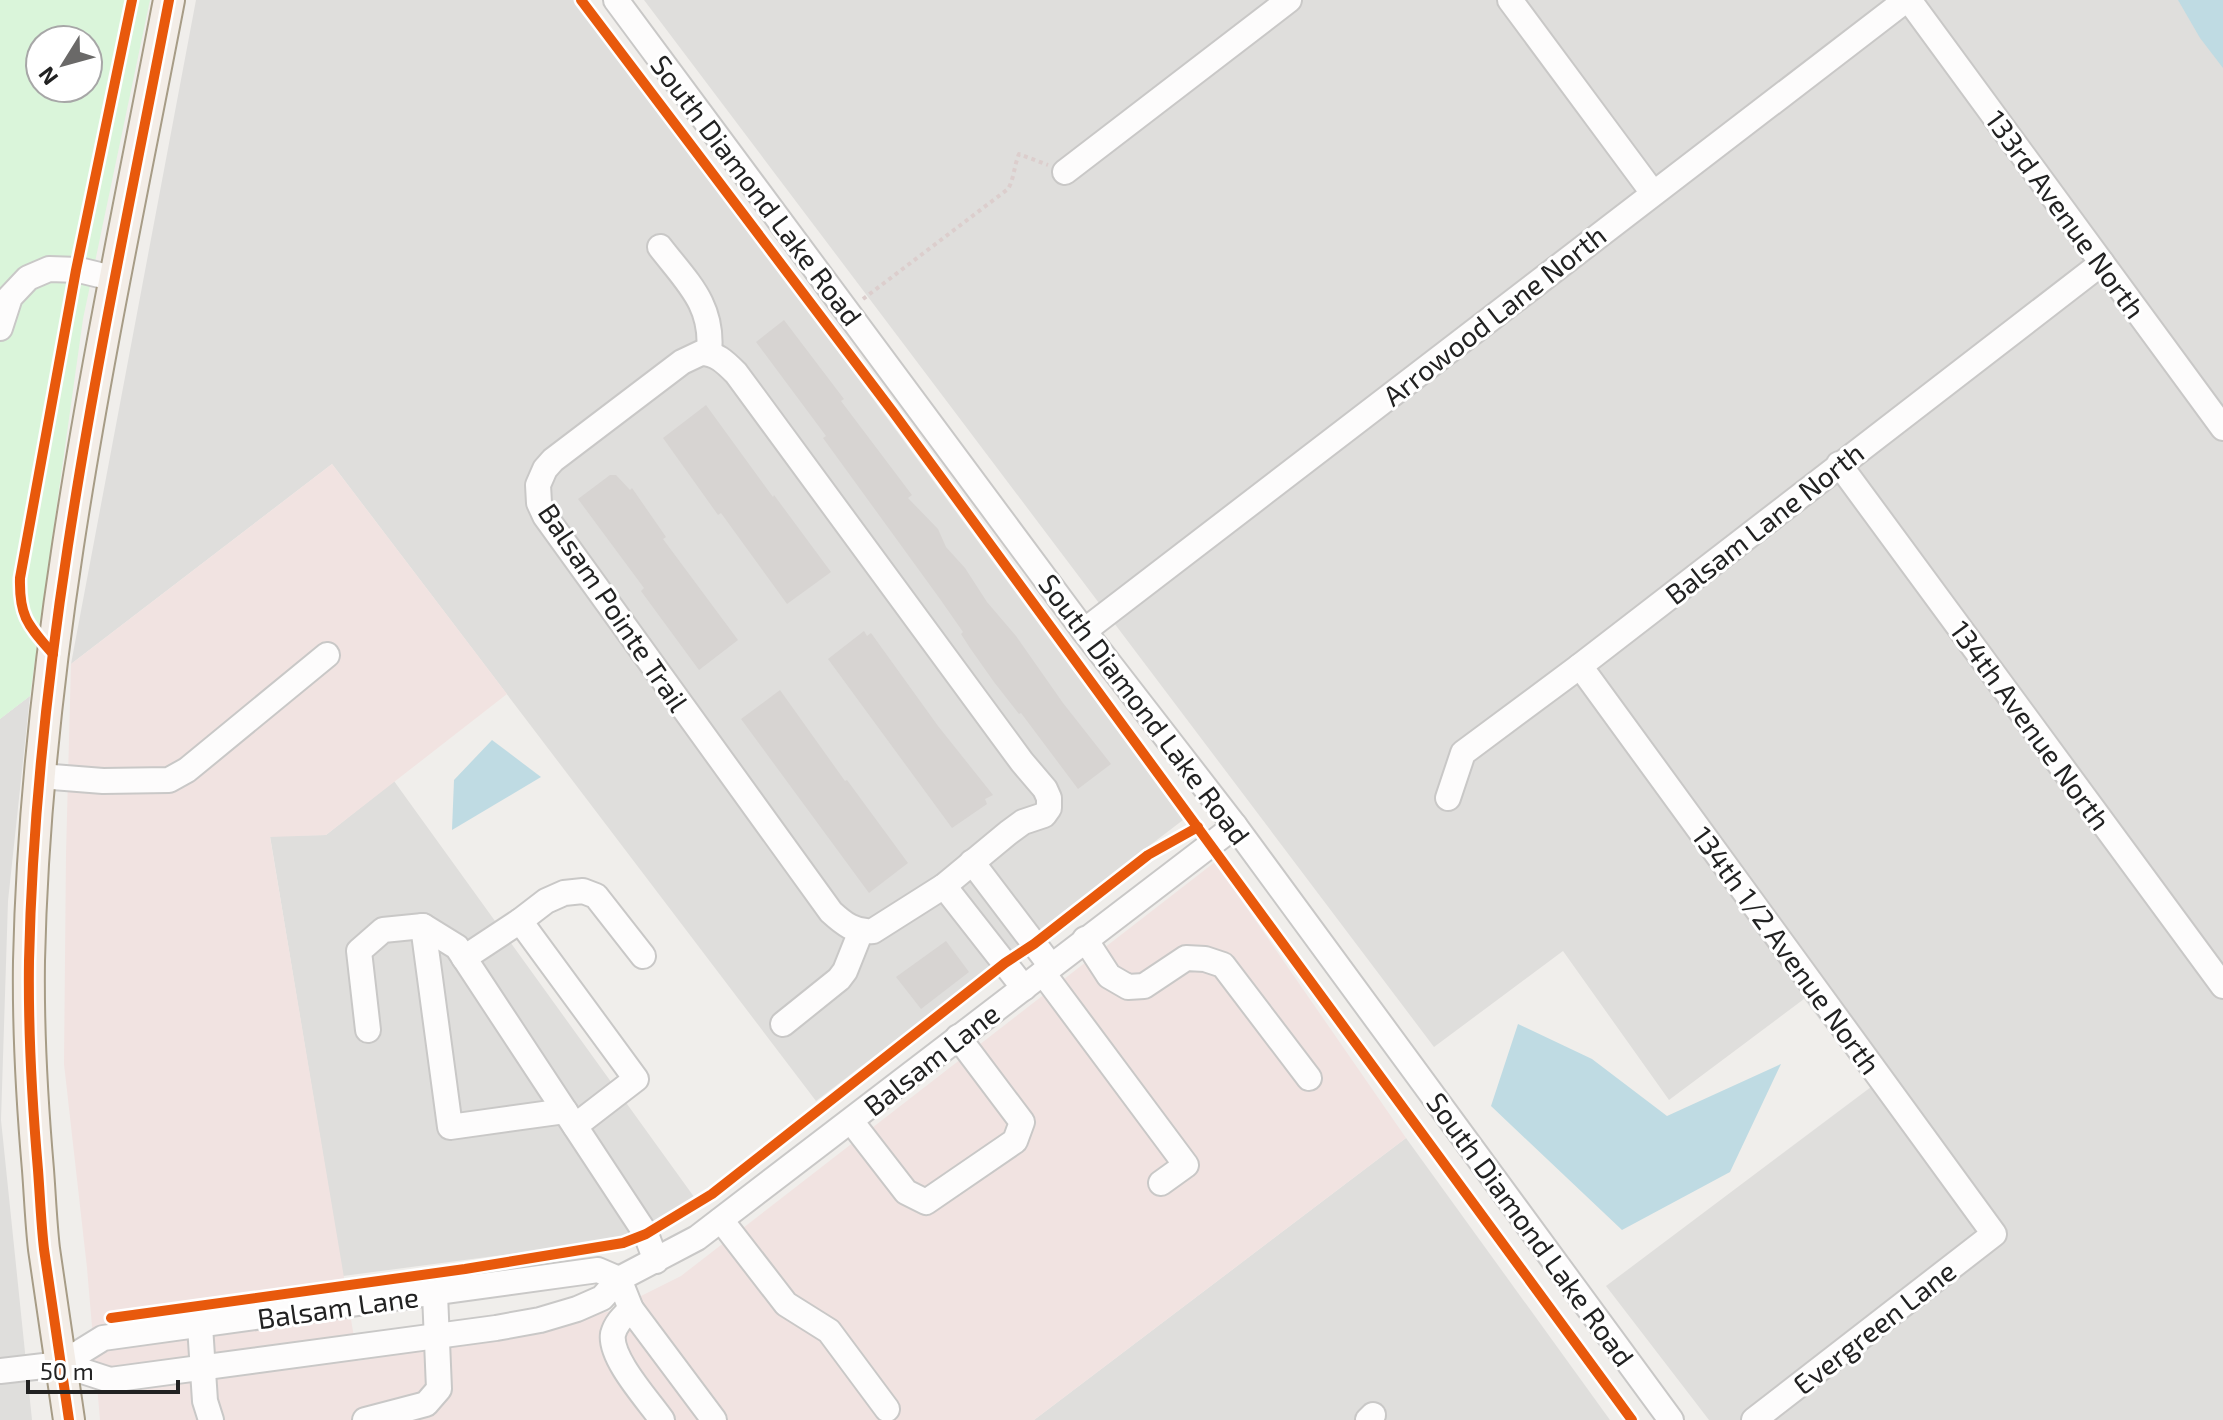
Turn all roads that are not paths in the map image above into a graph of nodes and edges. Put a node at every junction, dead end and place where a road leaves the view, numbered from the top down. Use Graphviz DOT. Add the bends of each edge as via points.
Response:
graph roads {
  1 [pos="169,0"];
  2 [pos="616,0"];
  3 [pos="1289,0"];
  4 [pos="1510,0"];
  5 [pos="1908,0"];
  6 [pos="1065,172"];
  7 [pos="1653,193"];
  8 [pos="660,247"];
  9 [pos="2102,263"];
  10 [pos="116,279"];
  11 [pos="0,328"];
  12 [pos="709,353"];
  13 [pos="2223,428"];
  14 [pos="1839,464"];
  15 [pos="1084,631"];
  16 [pos="327,655"];
  17 [pos="1580,666"];
  18 [pos="40,776"];
  19 [pos="1448,798"];
  20 [pos="1235,826"];
  21 [pos="972,862"];
  22 [pos="944,886"];
  23 [pos="520,921"];
  24 [pos="423,926"];
  25 [pos="861,931"];
  26 [pos="1085,939"];
  27 [pos="643,956"];
  28 [pos="464,958"];
  29 [pos="1039,975"];
  30 [pos="2223,986"];
  31 [pos="783,1024"];
  32 [pos="368,1030"];
  33 [pos="958,1037"];
  34 [pos="1309,1078"];
  35 [pos="570,1118"];
  36 [pos="851,1121"];
  37 [pos="1161,1183"];
  38 [pos="721,1220"];
  39 [pos="1994,1234"];
  40 [pos="656,1261"];
  41 [pos="619,1279"];
  42 [pos="435,1294"];
  43 [pos="631,1309"];
  44 [pos="200,1326"];
  45 [pos="437,1336"];
  46 [pos="61,1364"];
  47 [pos="203,1368"];
  48 [pos="0,1371"];
  49 [pos="887,1409"];
  50 [pos="69,1420"];
  51 [pos="211,1420"];
  52 [pos="367,1420"];
  53 [pos="662,1420"];
  54 [pos="714,1420"];
  55 [pos="1671,1420"];
  56 [pos="1754,1420"];
  1 -- 10 [label="main road"];
  2 -- 15 [label="street, South Diamond Lake Road"];
  3 -- 6 [label="street"];
  4 -- 7 [label="street"];
  5 -- 7 [label="street, Arrowood Lane North"];
  5 -- 9 [label="street, 133rd Avenue North"];
  7 -- 15 [label="street, Arrowood Lane North"];
  8 -- 12 [label="street" via="704,308"];
  9 -- 13 [label="street, 133rd Avenue North"];
  9 -- 14 [label="street, Balsam Lane North"];
  10 -- 11 [label="street" via="49,269 28,278 10,297"];
  10 -- 18 [label="main road" via="65,560"];
  12 -- 21 [label="street" via="736,373 1048,794 1044,815 1023,822"];
  12 -- 25 [label="street, Balsam Pointe Trail" via="682,362 559,454 541,476 539,503 831,912"];
  14 -- 17 [label="street, Balsam Lane North"];
  14 -- 30 [label="street, 134th Avenue North"];
  15 -- 20 [label="street, South Diamond Lake Road"];
  16 -- 18 [label="street" via="169,780"];
  17 -- 19 [label="street, Balsam Lane North" via="1463,753"];
  17 -- 39 [label="street, 134th 1/2 Avenue North"];
  18 -- 46 [label="main road" via="29,963 32,1105"];
  20 -- 26 [label="street, Balsam Lane"];
  20 -- 55 [label="street, South Diamond Lake Road"];
  21 -- 22 [label="street"];
  21 -- 29 [label="street"];
  22 -- 25 [label="street" via="881,928"];
  22 -- 29 [label="street"];
  23 -- 27 [label="street" via="546,901 583,891 596,896"];
  23 -- 28 [label="street"];
  23 -- 35 [label="street" via="636,1079"];
  24 -- 28 [label="street" via="457,947"];
  24 -- 32 [label="street" via="383,930 359,951"];
  24 -- 35 [label="street" via="450,1127"];
  25 -- 31 [label="street" via="839,979"];
  26 -- 29 [label="street, Balsam Lane"];
  26 -- 34 [label="street" via="1109,976 1128,987 1144,986 1186,958 1223,965"];
  28 -- 35 [label="street"];
  29 -- 33 [label="street, Balsam Lane"];
  29 -- 37 [label="street" via="1186,1165"];
  33 -- 36 [label="street, Balsam Lane"];
  33 -- 36 [label="street" via="1022,1122 1015,1141 926,1202 906,1192"];
  35 -- 40 [label="street" via="646,1234"];
  36 -- 38 [label="street, Balsam Lane"];
  38 -- 40 [label="street, Balsam Lane"];
  38 -- 49 [label="street" via="786,1304 829,1331"];
  39 -- 56 [label="street, Evergreen Lane"];
  40 -- 41 [label="street, Balsam Lane"];
  41 -- 42 [label="street, Balsam Lane" via="598,1270"];
  41 -- 43 [label="street"];
  41 -- 45 [label="street, Balsam Lane" via="602,1298 577,1309"];
  42 -- 44 [label="street, Balsam Lane"];
  42 -- 45 [label="street"];
  43 -- 53 [label="street" via="617,1324 614,1351"];
  43 -- 54 [label="street"];
  44 -- 46 [label="street, Balsam Lane" via="103,1338"];
  44 -- 47 [label="street"];
  45 -- 47 [label="street, Balsam Lane"];
  45 -- 52 [label="street" via="439,1389 426,1404"];
  46 -- 47 [label="street, Balsam Lane" via="110,1380"];
  46 -- 48 [label="street, Balsam Lane"];
  46 -- 50 [label="main road"];
  47 -- 51 [label="street"];
}
